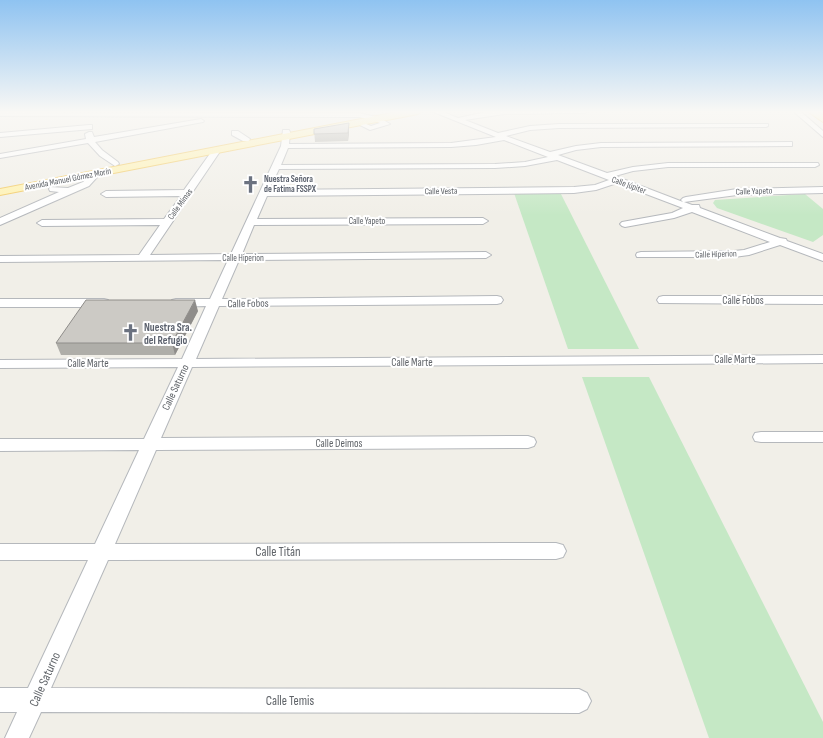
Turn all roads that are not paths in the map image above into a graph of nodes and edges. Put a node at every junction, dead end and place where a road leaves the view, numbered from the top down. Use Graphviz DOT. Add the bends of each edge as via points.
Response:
graph roads {
  1 [pos="59,145"];
  2 [pos="94,145"];
  3 [pos="212,145"];
  4 [pos="243,145"];
  5 [pos="283,145"];
  6 [pos="530,145"];
  7 [pos="597,145"];
  8 [pos="217,150"];
  9 [pos="555,155"];
  10 [pos="0,156"];
  11 [pos="115,164"];
  12 [pos="815,165"];
  13 [pos="275,167"];
  14 [pos="96,174"];
  15 [pos="617,177"];
  16 [pos="0,186"];
  17 [pos="54,186"];
  18 [pos="823,190"];
  19 [pos="69,191"];
  20 [pos="0,192"];
  21 [pos="188,193"];
  22 [pos="264,193"];
  23 [pos="106,194"];
  24 [pos="686,200"];
  25 [pos="18,204"];
  26 [pos="697,207"];
  27 [pos="483,221"];
  28 [pos="0,222"];
  29 [pos="167,222"];
  30 [pos="251,222"];
  31 [pos="42,223"];
  32 [pos="625,224"];
  33 [pos="784,240"];
  34 [pos="823,251"];
  35 [pos="486,255"];
  36 [pos="641,255"];
  37 [pos="142,258"];
  38 [pos="235,258"];
  39 [pos="823,258"];
  40 [pos="0,259"];
  41 [pos="497,300"];
  42 [pos="663,300"];
  43 [pos="823,300"];
  44 [pos="0,303"];
  45 [pos="118,303"];
  46 [pos="166,303"];
  47 [pos="213,303"];
  48 [pos="823,359"];
  49 [pos="186,363"];
  50 [pos="0,364"];
  51 [pos="761,437"];
  52 [pos="823,437"];
  53 [pos="528,442"];
  54 [pos="149,444"];
  55 [pos="0,445"];
  56 [pos="556,551"];
  57 [pos="0,552"];
  58 [pos="101,552"];
  59 [pos="0,700"];
  60 [pos="34,700"];
  61 [pos="579,701"];
  62 [pos="17,738"];
  1 -- 10 [label="street"];
  2 -- 11 [label="street"];
  3 -- 11 [label="main road, Avenida Manuel Gómez Morín"];
  4 -- 8 [label="main road, Avenida Manuel Gómez Morín"];
  5 -- 13 [label="street, Calle Saturno"];
  6 -- 9 [label="street, Calle Júpiter"];
  7 -- 9 [label="street" via="576,148"];
  8 -- 14 [label="main road, Avenida Manuel Gómez Morín"];
  8 -- 21 [label="street, Calle Mimas"];
  9 -- 13 [label="street" via="525,164 494,166"];
  9 -- 15 [label="street, Calle Júpiter"];
  9 -- 15 [label="street, Calle Júpiter" via="607,176"];
  11 -- 16 [label="main road, Avenida Manuel Gómez Morín"];
  12 -- 15 [label="street, Calle Vesta" via="650,166"];
  13 -- 22 [label="street, Calle Saturno"];
  14 -- 17 [label="main road, Avenida Manuel Gómez Morín"];
  14 -- 19 [label="street" via="86,184"];
  15 -- 22 [label="street, Calle Vesta" via="596,187 574,190"];
  15 -- 24 [label="street, Calle Júpiter"];
  15 -- 26 [label="street, Calle Júpiter"];
  17 -- 19 [label="street"];
  17 -- 20 [label="main road, Avenida Manuel Gómez Morín"];
  17 -- 25 [label="street"];
  18 -- 24 [label="street, Calle Yapeto" via="739,191"];
  19 -- 28 [label="street"];
  21 -- 23 [label="street"];
  21 -- 29 [label="street, Calle Mimas"];
  22 -- 30 [label="street, Calle Saturno"];
  24 -- 26 [label="street, Calle Júpiter"];
  26 -- 32 [label="street" via="674,215"];
  26 -- 33 [label="street, Calle Júpiter"];
  27 -- 30 [label="street, Calle Yapeto"];
  29 -- 31 [label="street"];
  29 -- 37 [label="street, Calle Mimas"];
  30 -- 38 [label="street, Calle Saturno"];
  33 -- 34 [label="street, Calle Júpiter"];
  33 -- 36 [label="street, Calle Hiperion" via="745,253"];
  33 -- 39 [label="street, Calle Júpiter"];
  35 -- 38 [label="street, Calle Hiperion"];
  37 -- 38 [label="street, Calle Hiperion"];
  37 -- 40 [label="street, Calle Hiperion"];
  38 -- 47 [label="street, Calle Saturno"];
  41 -- 47 [label="street, Calle Fobos"];
  42 -- 43 [label="street, Calle Fobos"];
  44 -- 45 [label="street"];
  46 -- 47 [label="street, Calle Fobos"];
  47 -- 49 [label="street, Calle Saturno"];
  48 -- 49 [label="street, Calle Marte"];
  49 -- 50 [label="street, Calle Marte"];
  49 -- 54 [label="street, Calle Saturno"];
  51 -- 52 [label="street"];
  53 -- 54 [label="street, Calle Deimos"];
  54 -- 55 [label="street"];
  54 -- 58 [label="street, Calle Saturno"];
  56 -- 58 [label="street, Calle Titán"];
  57 -- 58 [label="street, Calle Titán"];
  58 -- 60 [label="street, Calle Saturno"];
  59 -- 60 [label="street, Calle Temis"];
  60 -- 61 [label="street, Calle Temis"];
  60 -- 62 [label="street, Calle Saturno"];
}
